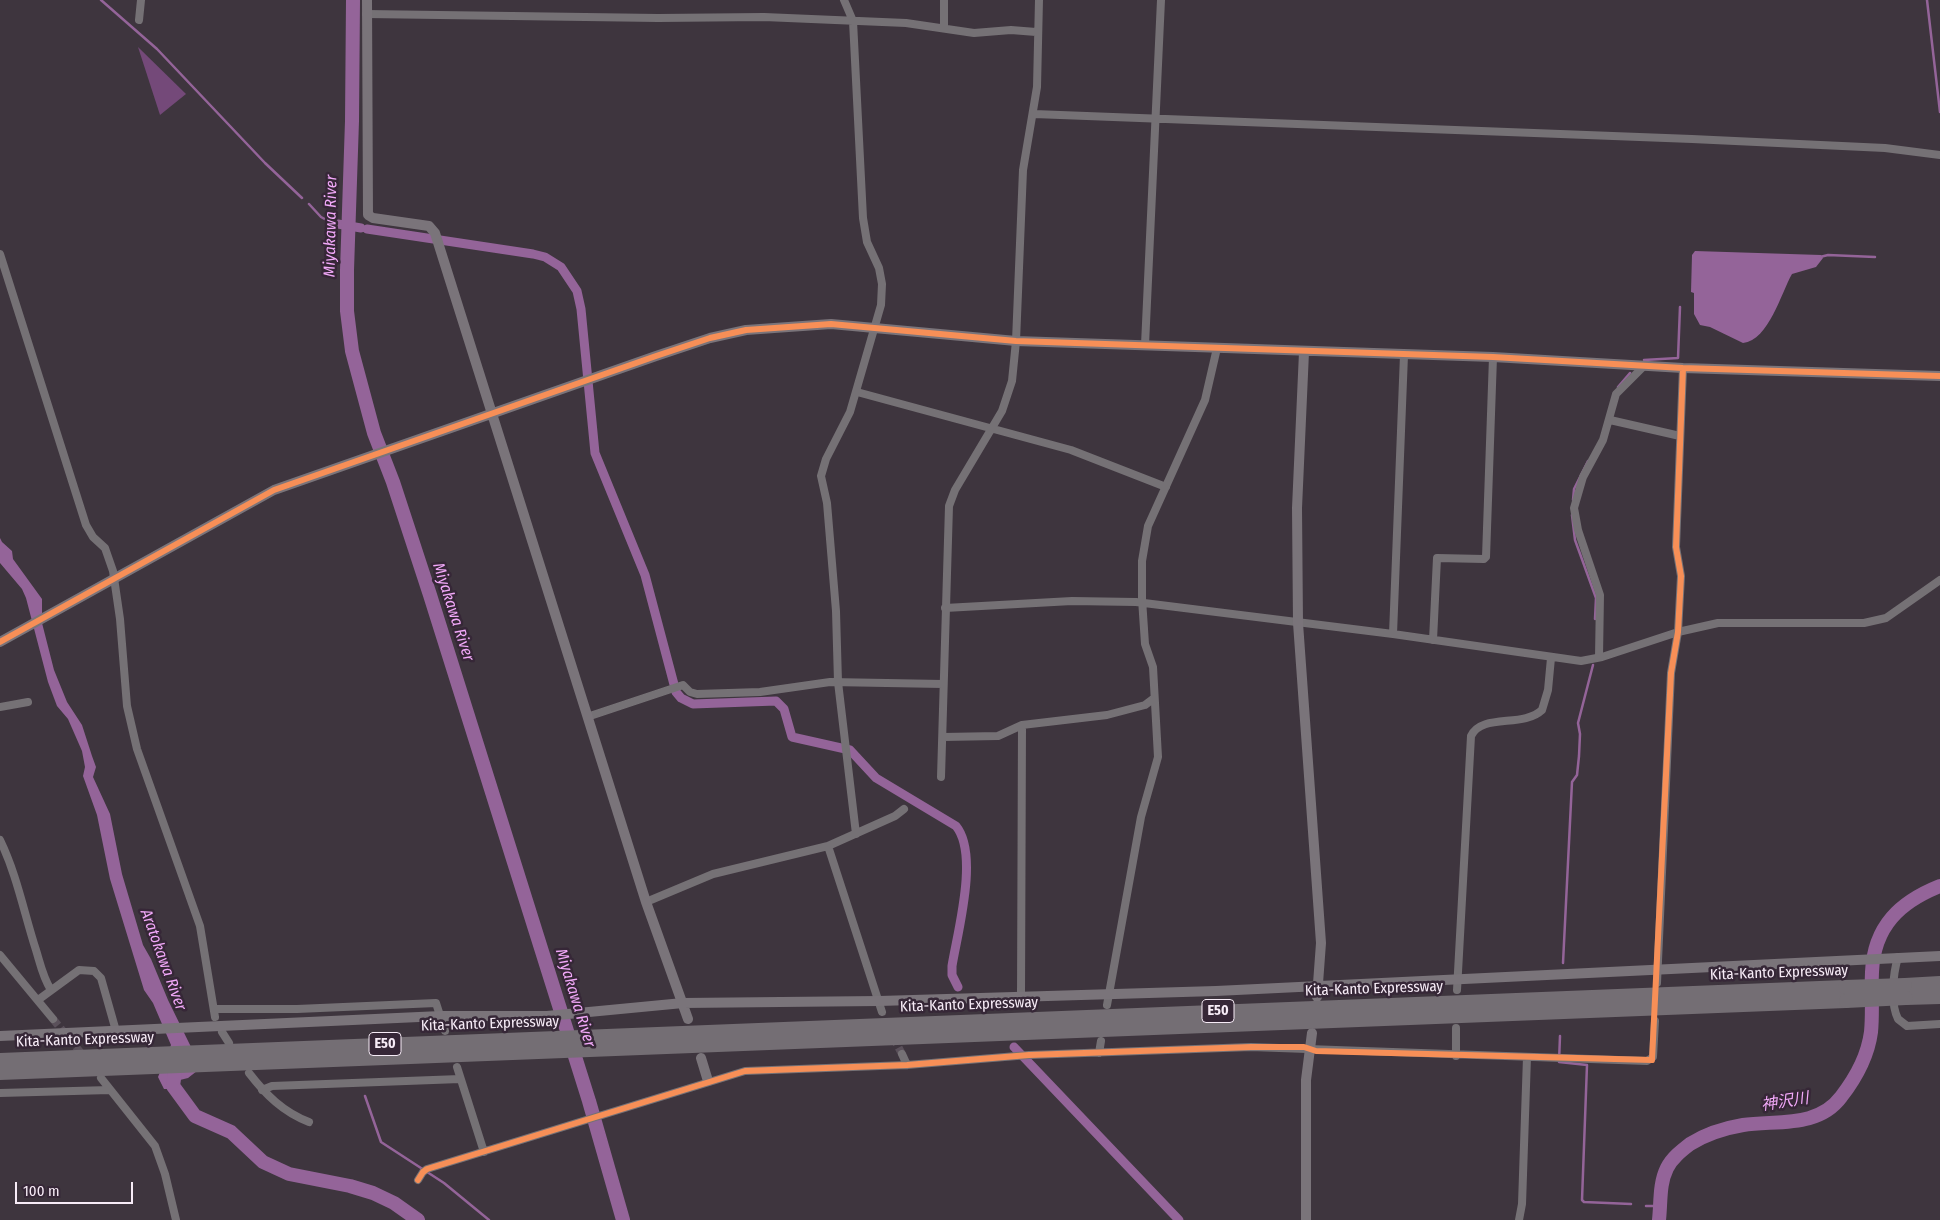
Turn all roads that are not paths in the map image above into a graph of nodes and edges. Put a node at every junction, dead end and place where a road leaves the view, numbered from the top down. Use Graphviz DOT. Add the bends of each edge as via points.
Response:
graph roads {
  1 [pos="141,0"];
  2 [pos="367,0"];
  3 [pos="844,0"];
  4 [pos="944,0"];
  5 [pos="1039,0"];
  6 [pos="1160,0"];
  7 [pos="366,14"];
  8 [pos="139,20"];
  9 [pos="853,21"];
  10 [pos="944,27"];
  11 [pos="1036,32"];
  12 [pos="1034,114"];
  13 [pos="1155,119"];
  14 [pos="1940,155"];
  15 [pos="0,254"];
  16 [pos="874,327"];
  17 [pos="1016,341"];
  18 [pos="1145,345"];
  19 [pos="1217,348"];
  20 [pos="1304,352"];
  21 [pos="1404,355"];
  22 [pos="1493,358"];
  23 [pos="1644,366"];
  24 [pos="1683,368"];
  25 [pos="1940,376"];
  26 [pos="857,392"];
  27 [pos="492,414"];
  28 [pos="1610,420"];
  29 [pos="991,430"];
  30 [pos="1680,436"];
  31 [pos="1166,487"];
  32 [pos="115,578"];
  33 [pos="1940,580"];
  34 [pos="1143,604"];
  35 [pos="945,608"];
  36 [pos="1298,623"];
  37 [pos="1678,632"];
  38 [pos="1393,634"];
  39 [pos="3,640"];
  40 [pos="1434,640"];
  41 [pos="1599,657"];
  42 [pos="1551,658"];
  43 [pos="838,682"];
  44 [pos="943,684"];
  45 [pos="1153,699"];
  46 [pos="28,702"];
  47 [pos="0,707"];
  48 [pos="587,717"];
  49 [pos="1022,725"];
  50 [pos="943,737"];
  51 [pos="941,777"];
  52 [pos="904,809"];
  53 [pos="856,834"];
  54 [pos="0,840"];
  55 [pos="828,846"];
  56 [pos="646,902"];
  57 [pos="0,955"];
  58 [pos="1940,956"];
  59 [pos="1898,957"];
  60 [pos="1658,969"];
  61 [pos="1657,982"];
  62 [pos="1940,983"];
  63 [pos="1317,985"];
  64 [pos="1458,985"];
  65 [pos="51,990"];
  66 [pos="1906,991"];
  67 [pos="1109,994"];
  68 [pos="1021,996"];
  69 [pos="1317,997"];
  70 [pos="1940,997"];
  71 [pos="38,1000"];
  72 [pos="879,1002"];
  73 [pos="683,1003"];
  74 [pos="1107,1005"];
  75 [pos="882,1012"];
  76 [pos="441,1016"];
  77 [pos="53,1019"];
  78 [pos="688,1019"];
  79 [pos="1655,1021"];
  80 [pos="1940,1024"];
  81 [pos="1456,1028"];
  82 [pos="120,1031"];
  83 [pos="445,1031"];
  84 [pos="222,1032"];
  85 [pos="1312,1033"];
  86 [pos="0,1036"];
  87 [pos="1101,1041"];
  88 [pos="551,1044"];
  89 [pos="224,1047"];
  90 [pos="1310,1049"];
  91 [pos="1099,1053"];
  92 [pos="902,1054"];
  93 [pos="1456,1056"];
  94 [pos="1527,1057"];
  95 [pos="702,1058"];
  96 [pos="0,1060"];
  97 [pos="907,1065"];
  98 [pos="457,1067"];
  99 [pos="0,1073"];
  100 [pos="248,1073"];
  101 [pos="102,1078"];
  102 [pos="460,1079"];
  103 [pos="708,1081"];
  104 [pos="110,1090"];
  105 [pos="262,1090"];
  106 [pos="0,1093"];
  107 [pos="309,1122"];
  108 [pos="484,1152"];
  109 [pos="418,1180"];
  110 [pos="177,1220"];
  111 [pos="181,1220"];
  112 [pos="1306,1220"];
  113 [pos="1519,1220"];
  1 -- 8 [label="street"];
  2 -- 7 [label="street"];
  3 -- 9 [label="street"];
  4 -- 10 [label="street"];
  5 -- 11 [label="street"];
  6 -- 13 [label="street"];
  7 -- 9 [label="street" via="764,17"];
  7 -- 27 [label="street" via="368,215 428,226 434,233"];
  9 -- 10 [label="street"];
  9 -- 16 [label="street" via="863,218 865,234 882,284 881,305"];
  10 -- 11 [label="street" via="974,33"];
  11 -- 12 [label="street"];
  12 -- 13 [label="street"];
  12 -- 17 [label="street" via="1022,170"];
  13 -- 14 [label="street" via="1711,140 1885,148"];
  13 -- 18 [label="street"];
  15 -- 32 [label="street" via="90,534 105,548"];
  16 -- 17 [label="street"];
  16 -- 26 [label="street"];
  16 -- 27 [label="street" via="831,324 746,330 710,338"];
  17 -- 18 [label="street"];
  17 -- 29 [label="street" via="1008,398"];
  18 -- 19 [label="street"];
  19 -- 20 [label="street"];
  19 -- 31 [label="street" via="1205,400"];
  20 -- 21 [label="street"];
  20 -- 36 [label="street" via="1297,508"];
  21 -- 22 [label="street"];
  21 -- 38 [label="street"];
  22 -- 23 [label="street"];
  22 -- 40 [label="street" via="1486,557 1437,558"];
  23 -- 24 [label="street"];
  23 -- 28 [label="street" via="1616,394"];
  24 -- 25 [label="street"];
  24 -- 30 [label="street"];
  26 -- 29 [label="street"];
  26 -- 43 [label="street" via="821,476 827,504 836,611"];
  27 -- 32 [label="street" via="274,490"];
  27 -- 48 [label="street"];
  28 -- 30 [label="street"];
  28 -- 41 [label="street" via="1583,477 1574,508 1600,595"];
  29 -- 31 [label="street" via="1071,450"];
  29 -- 35 [label="street" via="949,506"];
  30 -- 37 [label="street" via="1676,547 1681,576"];
  31 -- 34 [label="street" via="1145,536 1141,579"];
  32 -- 39 [label="street"];
  32 -- 76 [label="street" via="129,720 200,926 215,1013 436,1003"];
  33 -- 37 [label="street" via="1891,615 1872,622 1731,622"];
  34 -- 35 [label="street" via="1098,601"];
  34 -- 36 [label="street"];
  34 -- 45 [label="street" via="1146,644 1153,667"];
  35 -- 44 [label="street"];
  36 -- 38 [label="street"];
  36 -- 63 [label="street" via="1321,943"];
  37 -- 41 [label="street"];
  37 -- 60 [label="street" via="1671,673"];
  38 -- 40 [label="street"];
  40 -- 42 [label="street"];
  41 -- 42 [label="street" via="1581,661"];
  42 -- 64 [label="street" via="1545,705 1538,714 1484,724 1470,736"];
  43 -- 44 [label="street"];
  43 -- 48 [label="street" via="750,692 697,694 683,685"];
  43 -- 53 [label="street"];
  44 -- 50 [label="street"];
  45 -- 49 [label="street" via="1146,705 1108,715"];
  45 -- 67 [label="street" via="1158,757 1141,817"];
  46 -- 47 [label="street"];
  48 -- 56 [label="street"];
  49 -- 50 [label="street" via="998,736"];
  49 -- 68 [label="street"];
  50 -- 51 [label="street"];
  52 -- 53 [label="street"];
  53 -- 55 [label="street"];
  54 -- 65 [label="street"];
  55 -- 56 [label="street" via="713,874"];
  55 -- 72 [label="street"];
  56 -- 73 [label="street"];
  57 -- 71 [label="street"];
  58 -- 59 [label="street"];
  59 -- 60 [label="street"];
  59 -- 80 [label="street" via="1894,975 1894,1009 1898,1020 1907,1026"];
  60 -- 61 [label="street"];
  60 -- 64 [label="street"];
  62 -- 66 [label="highway, Kita-Kanto Expressway / E50"];
  63 -- 64 [label="street"];
  63 -- 67 [label="street"];
  63 -- 69 [label="street"];
  65 -- 71 [label="street"];
  65 -- 82 [label="street" via="79,970 94,971 101,978"];
  66 -- 70 [label="highway, Kita-Kanto Expressway / E50"];
  66 -- 88 [label="highway, Kita-Kanto Expressway / E50, bridge"];
  67 -- 68 [label="street"];
  67 -- 74 [label="street"];
  68 -- 72 [label="street"];
  71 -- 77 [label="street"];
  72 -- 73 [label="street"];
  72 -- 75 [label="street"];
  73 -- 76 [label="street" via="573,1015"];
  73 -- 78 [label="street"];
  76 -- 82 [label="street"];
  76 -- 83 [label="street"];
  79 -- 94 [label="street" via="1650,1061"];
  81 -- 93 [label="street"];
  82 -- 86 [label="street"];
  84 -- 89 [label="street"];
  85 -- 90 [label="street"];
  87 -- 91 [label="street"];
  88 -- 89 [label="highway, Kita-Kanto Expressway / E50"];
  88 -- 99 [label="highway, Kita-Kanto Expressway / E50" via="230,1064"];
  89 -- 96 [label="highway, Kita-Kanto Expressway / E50"];
  90 -- 91 [label="street" via="1251,1047"];
  90 -- 93 [label="street"];
  90 -- 112 [label="street" via="1306,1080"];
  91 -- 97 [label="street"];
  92 -- 97 [label="street"];
  93 -- 94 [label="street"];
  94 -- 113 [label="street"];
  95 -- 103 [label="street"];
  97 -- 103 [label="street" via="745,1071"];
  98 -- 102 [label="street"];
  100 -- 105 [label="street"];
  101 -- 104 [label="street"];
  102 -- 105 [label="street" via="272,1086"];
  102 -- 108 [label="street"];
  103 -- 108 [label="street"];
  104 -- 106 [label="street"];
  104 -- 110 [label="street" via="155,1146"];
  105 -- 107 [label="street" via="286,1112"];
  108 -- 109 [label="street" via="424,1170"];
  110 -- 111 [label="street"];
}
